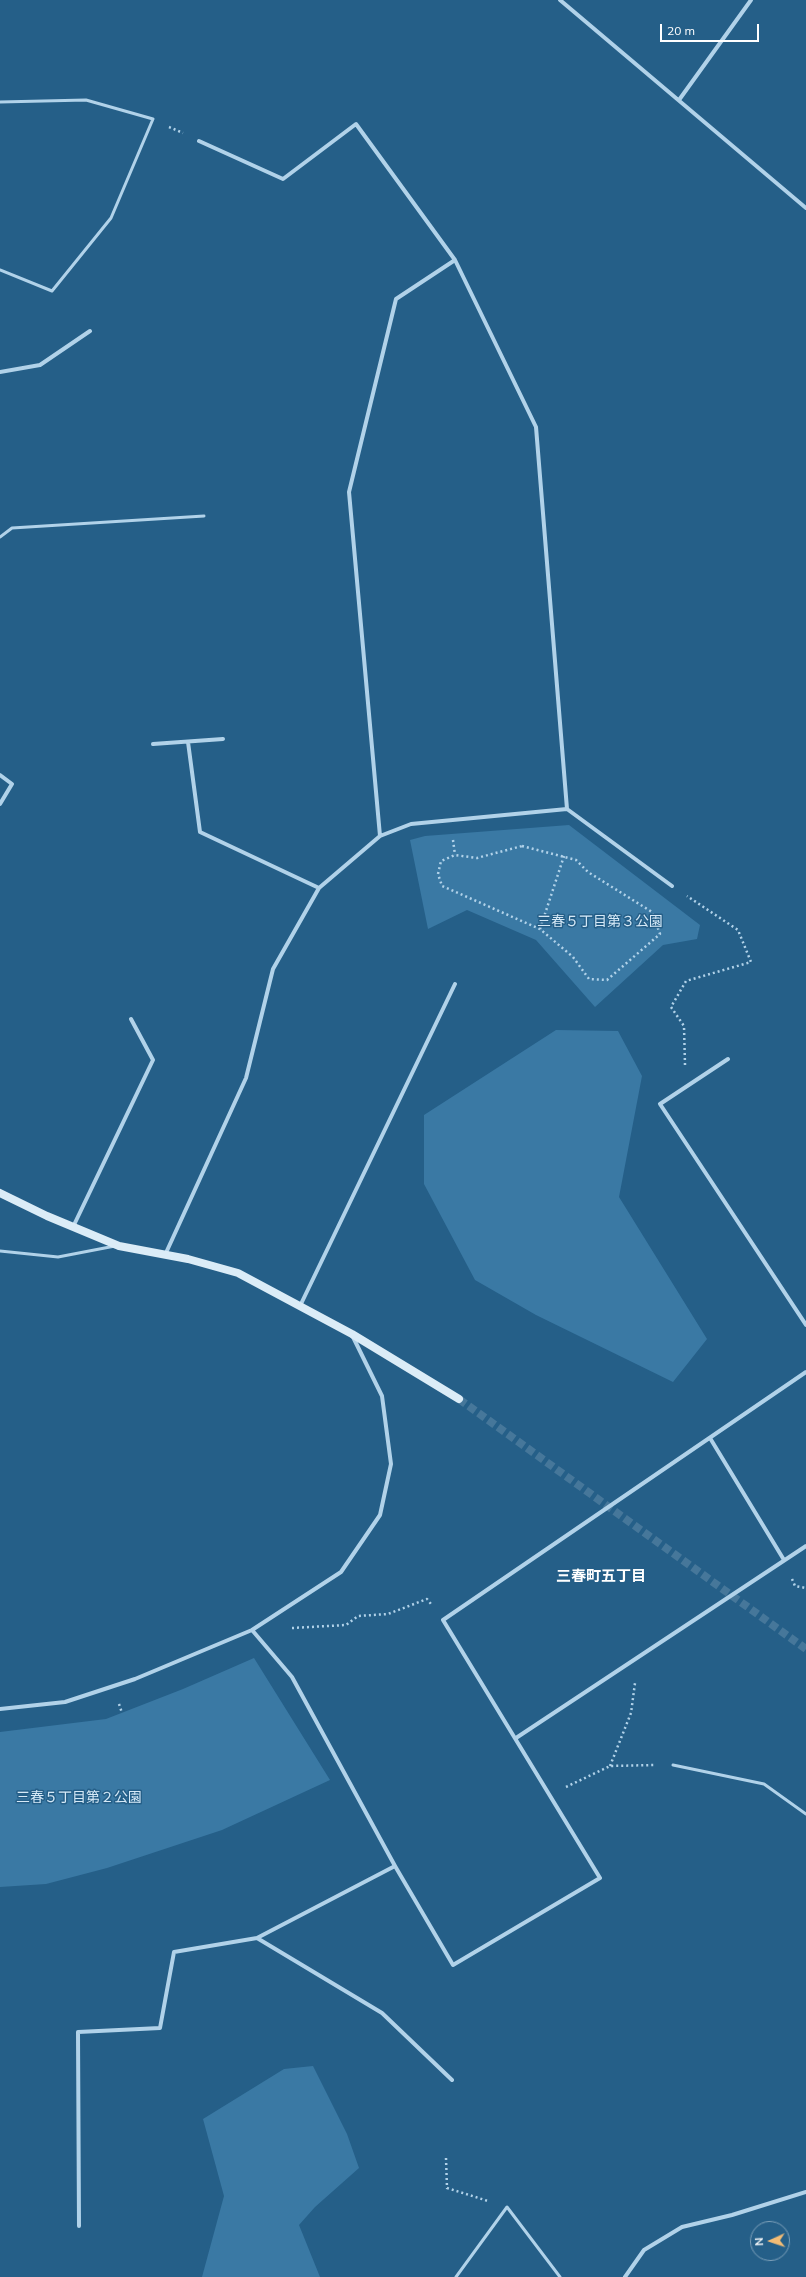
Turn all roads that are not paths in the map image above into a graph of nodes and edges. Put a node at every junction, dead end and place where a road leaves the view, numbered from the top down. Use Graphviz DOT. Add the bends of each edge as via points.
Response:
graph roads {
  1 [pos="560,0"];
  2 [pos="751,0"];
  3 [pos="679,100"];
  4 [pos="0,102"];
  5 [pos="199,141"];
  6 [pos="806,208"];
  7 [pos="455,260"];
  8 [pos="0,270"];
  9 [pos="90,331"];
  10 [pos="0,372"];
  11 [pos="204,516"];
  12 [pos="0,537"];
  13 [pos="223,739"];
  14 [pos="188,742"];
  15 [pos="153,744"];
  16 [pos="0,775"];
  17 [pos="0,804"];
  18 [pos="567,809"];
  19 [pos="380,836"];
  20 [pos="672,886"];
  21 [pos="319,888"];
  22 [pos="455,984"];
  23 [pos="131,1019"];
  24 [pos="728,1059"];
  25 [pos="0,1193"];
  26 [pos="73,1227"];
  27 [pos="118,1246"];
  28 [pos="0,1251"];
  29 [pos="165,1254"];
  30 [pos="300,1306"];
  31 [pos="806,1325"];
  32 [pos="352,1334"];
  33 [pos="806,1372"];
  34 [pos="459,1400"];
  35 [pos="710,1438"];
  36 [pos="806,1546"];
  37 [pos="784,1560"];
  38 [pos="252,1630"];
  39 [pos="0,1709"];
  40 [pos="516,1738"];
  41 [pos="673,1765"];
  42 [pos="806,1814"];
  43 [pos="395,1866"];
  44 [pos="257,1938"];
  45 [pos="452,2080"];
  46 [pos="806,2192"];
  47 [pos="79,2226"];
  48 [pos="456,2277"];
  49 [pos="560,2277"];
  50 [pos="625,2277"];
  1 -- 3 [label="street"];
  2 -- 3 [label="street"];
  3 -- 6 [label="street"];
  4 -- 8 [label="lane" via="86,100 153,119 111,218 52,290"];
  5 -- 7 [label="street" via="283,179 356,124"];
  7 -- 18 [label="street" via="536,427"];
  7 -- 19 [label="street" via="396,299 349,492"];
  9 -- 10 [label="street" via="40,365"];
  11 -- 12 [label="lane" via="12,528"];
  13 -- 14 [label="street"];
  14 -- 15 [label="street"];
  14 -- 21 [label="street" via="200,832"];
  16 -- 17 [label="street" via="12,784"];
  18 -- 19 [label="street" via="411,824"];
  18 -- 20 [label="street"];
  19 -- 21 [label="street"];
  21 -- 29 [label="street" via="273,969 246,1078"];
  22 -- 30 [label="street"];
  23 -- 26 [label="street" via="153,1060"];
  24 -- 31 [label="street" via="660,1104"];
  25 -- 26 [label="street"];
  26 -- 27 [label="street"];
  27 -- 28 [label="lane" via="58,1256"];
  27 -- 29 [label="street"];
  29 -- 30 [label="street" via="238,1273"];
  30 -- 32 [label="street"];
  32 -- 34 [label="street"];
  32 -- 38 [label="street" via="382,1396 391,1464 380,1515 341,1572"];
  33 -- 35 [label="street"];
  35 -- 37 [label="street"];
  35 -- 40 [label="street" via="443,1620"];
  36 -- 37 [label="street"];
  37 -- 40 [label="street"];
  38 -- 39 [label="street" via="135,1679 65,1702"];
  38 -- 43 [label="street" via="292,1677"];
  40 -- 43 [label="street" via="600,1878 452,1965"];
  41 -- 42 [label="lane" via="764,1784"];
  43 -- 44 [label="street"];
  44 -- 45 [label="street" via="382,2013"];
  44 -- 47 [label="street" via="174,1952 160,2028 78,2032"];
  46 -- 50 [label="street" via="732,2215 682,2226 644,2250"];
  48 -- 49 [label="lane" via="507,2207"];
}
